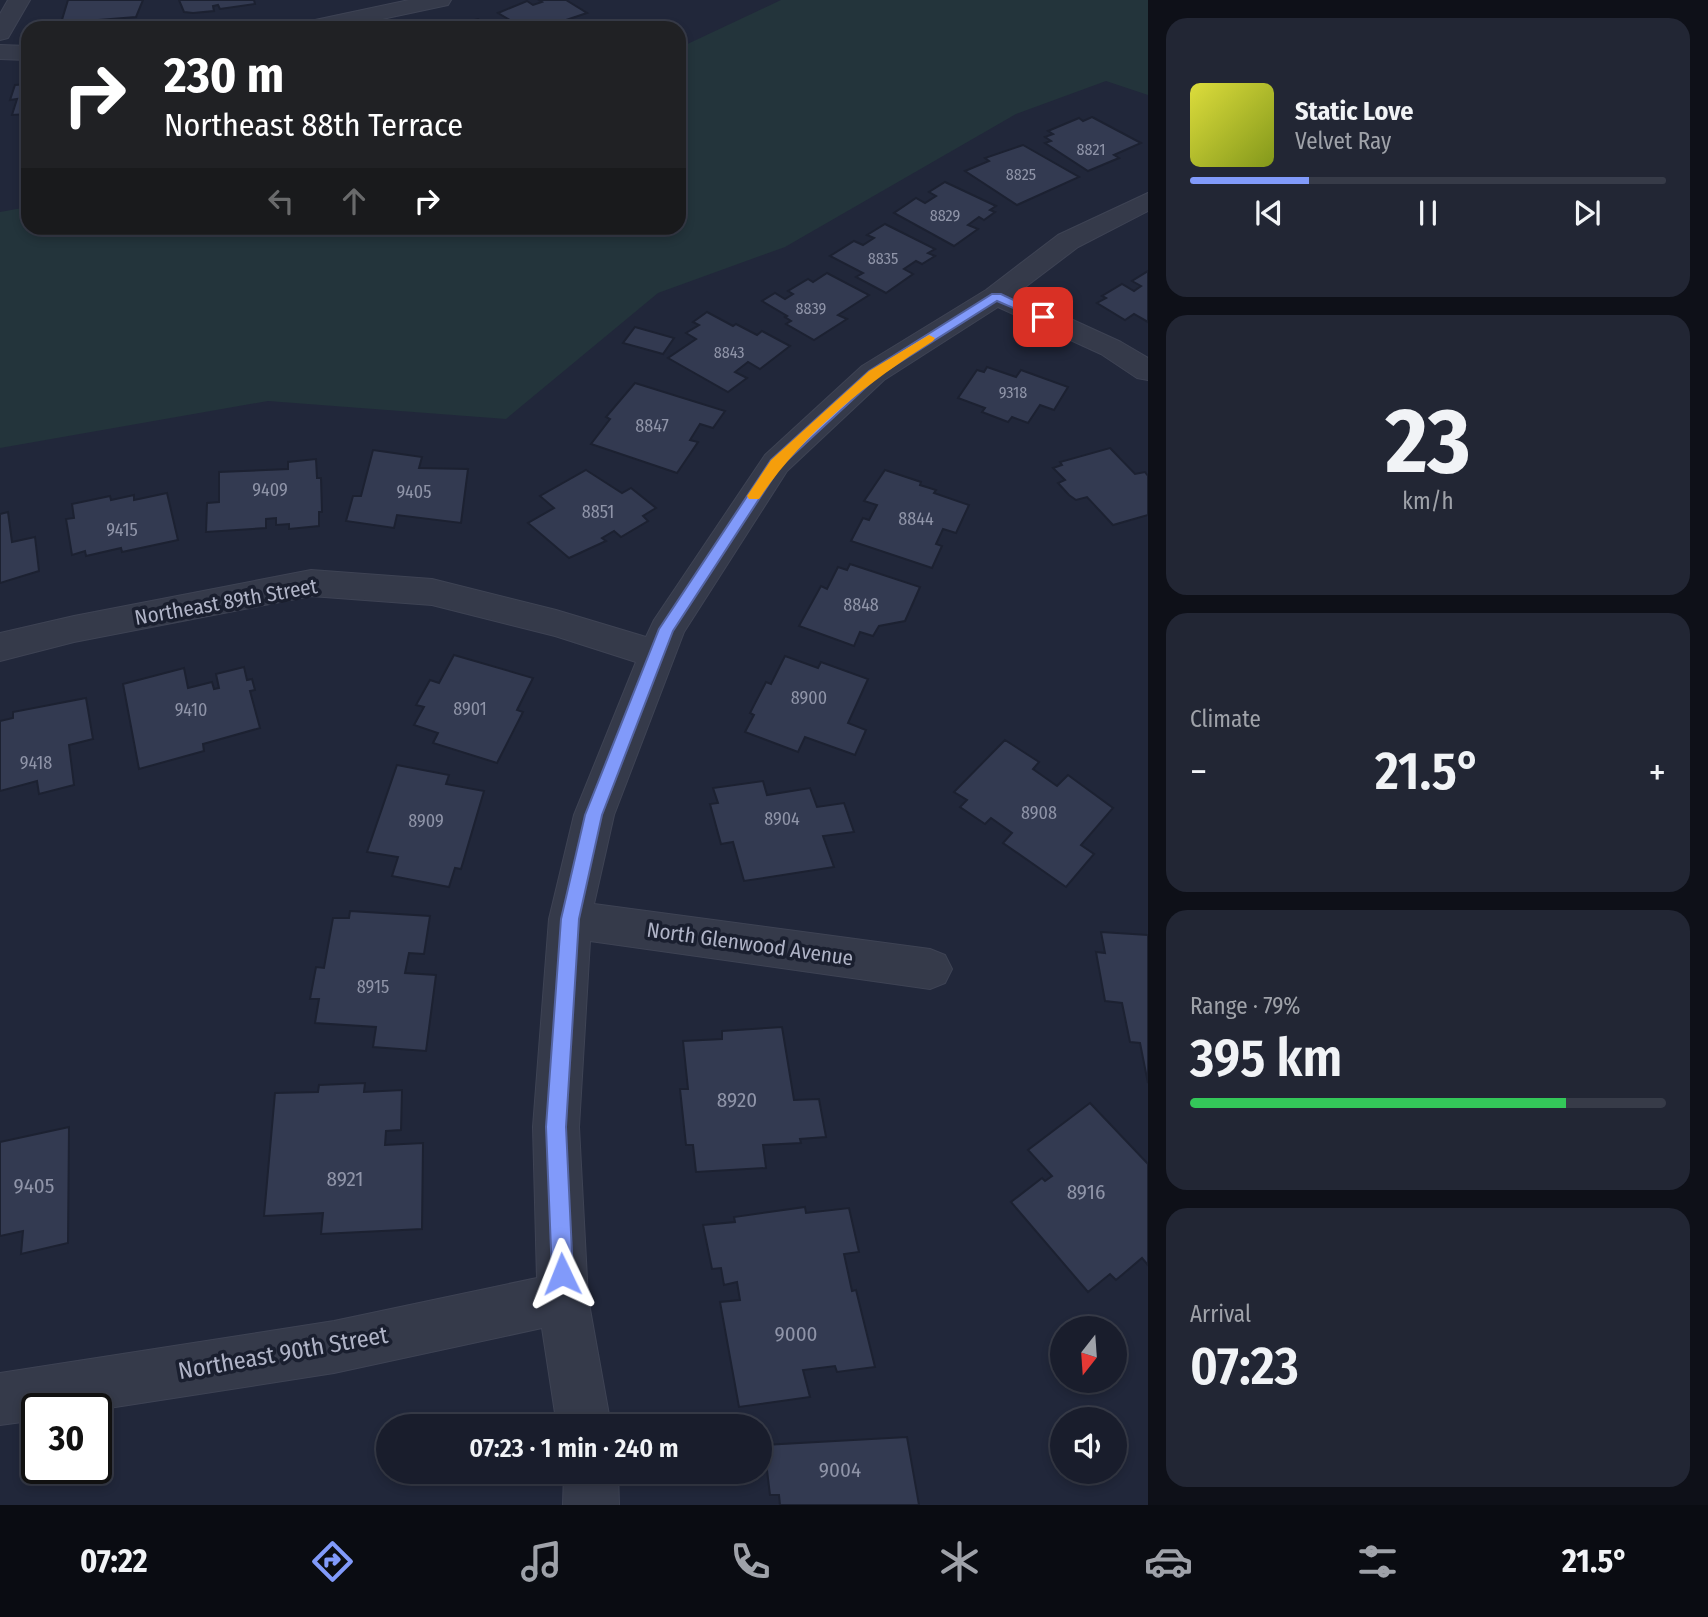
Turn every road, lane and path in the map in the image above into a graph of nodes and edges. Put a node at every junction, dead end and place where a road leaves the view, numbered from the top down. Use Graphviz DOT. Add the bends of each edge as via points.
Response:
graph roads {
  1 [pos="19,0"];
  2 [pos="440,0"];
  3 [pos="342,21"];
  4 [pos="0,33"];
  5 [pos="0,52"];
  6 [pos="21,53"];
  7 [pos="1148,201"];
  8 [pos="996,296"];
  9 [pos="1148,371"];
  10 [pos="0,647"];
  11 [pos="656,654"];
  12 [pos="570,919"];
  13 [pos="930,969"];
  14 [pos="564,1298"];
  15 [pos="0,1399"];
  16 [pos="582,1414"];
  17 [pos="592,1484"];
  18 [pos="591,1505"];
  1 -- 4 [label="street"];
  2 -- 3 [label="street"];
  5 -- 6 [label="street"];
  7 -- 8 [label="street" via="1068,241"];
  8 -- 9 [label="street" via="1111,348"];
  8 -- 11 [label="street" via="873,373 776,463 667,629"];
  10 -- 11 [label="street, Northeast 89th Street" via="311,583 432,592"];
  11 -- 12 [label="street" via="594,815"];
  12 -- 13 [label="street, North Glenwood Avenue"];
  12 -- 14 [label="street" via="556,1127"];
  14 -- 15 [label="street, Northeast 90th Street" via="334,1347"];
  14 -- 16 [label="street"];
  17 -- 18 [label="street"];
}
